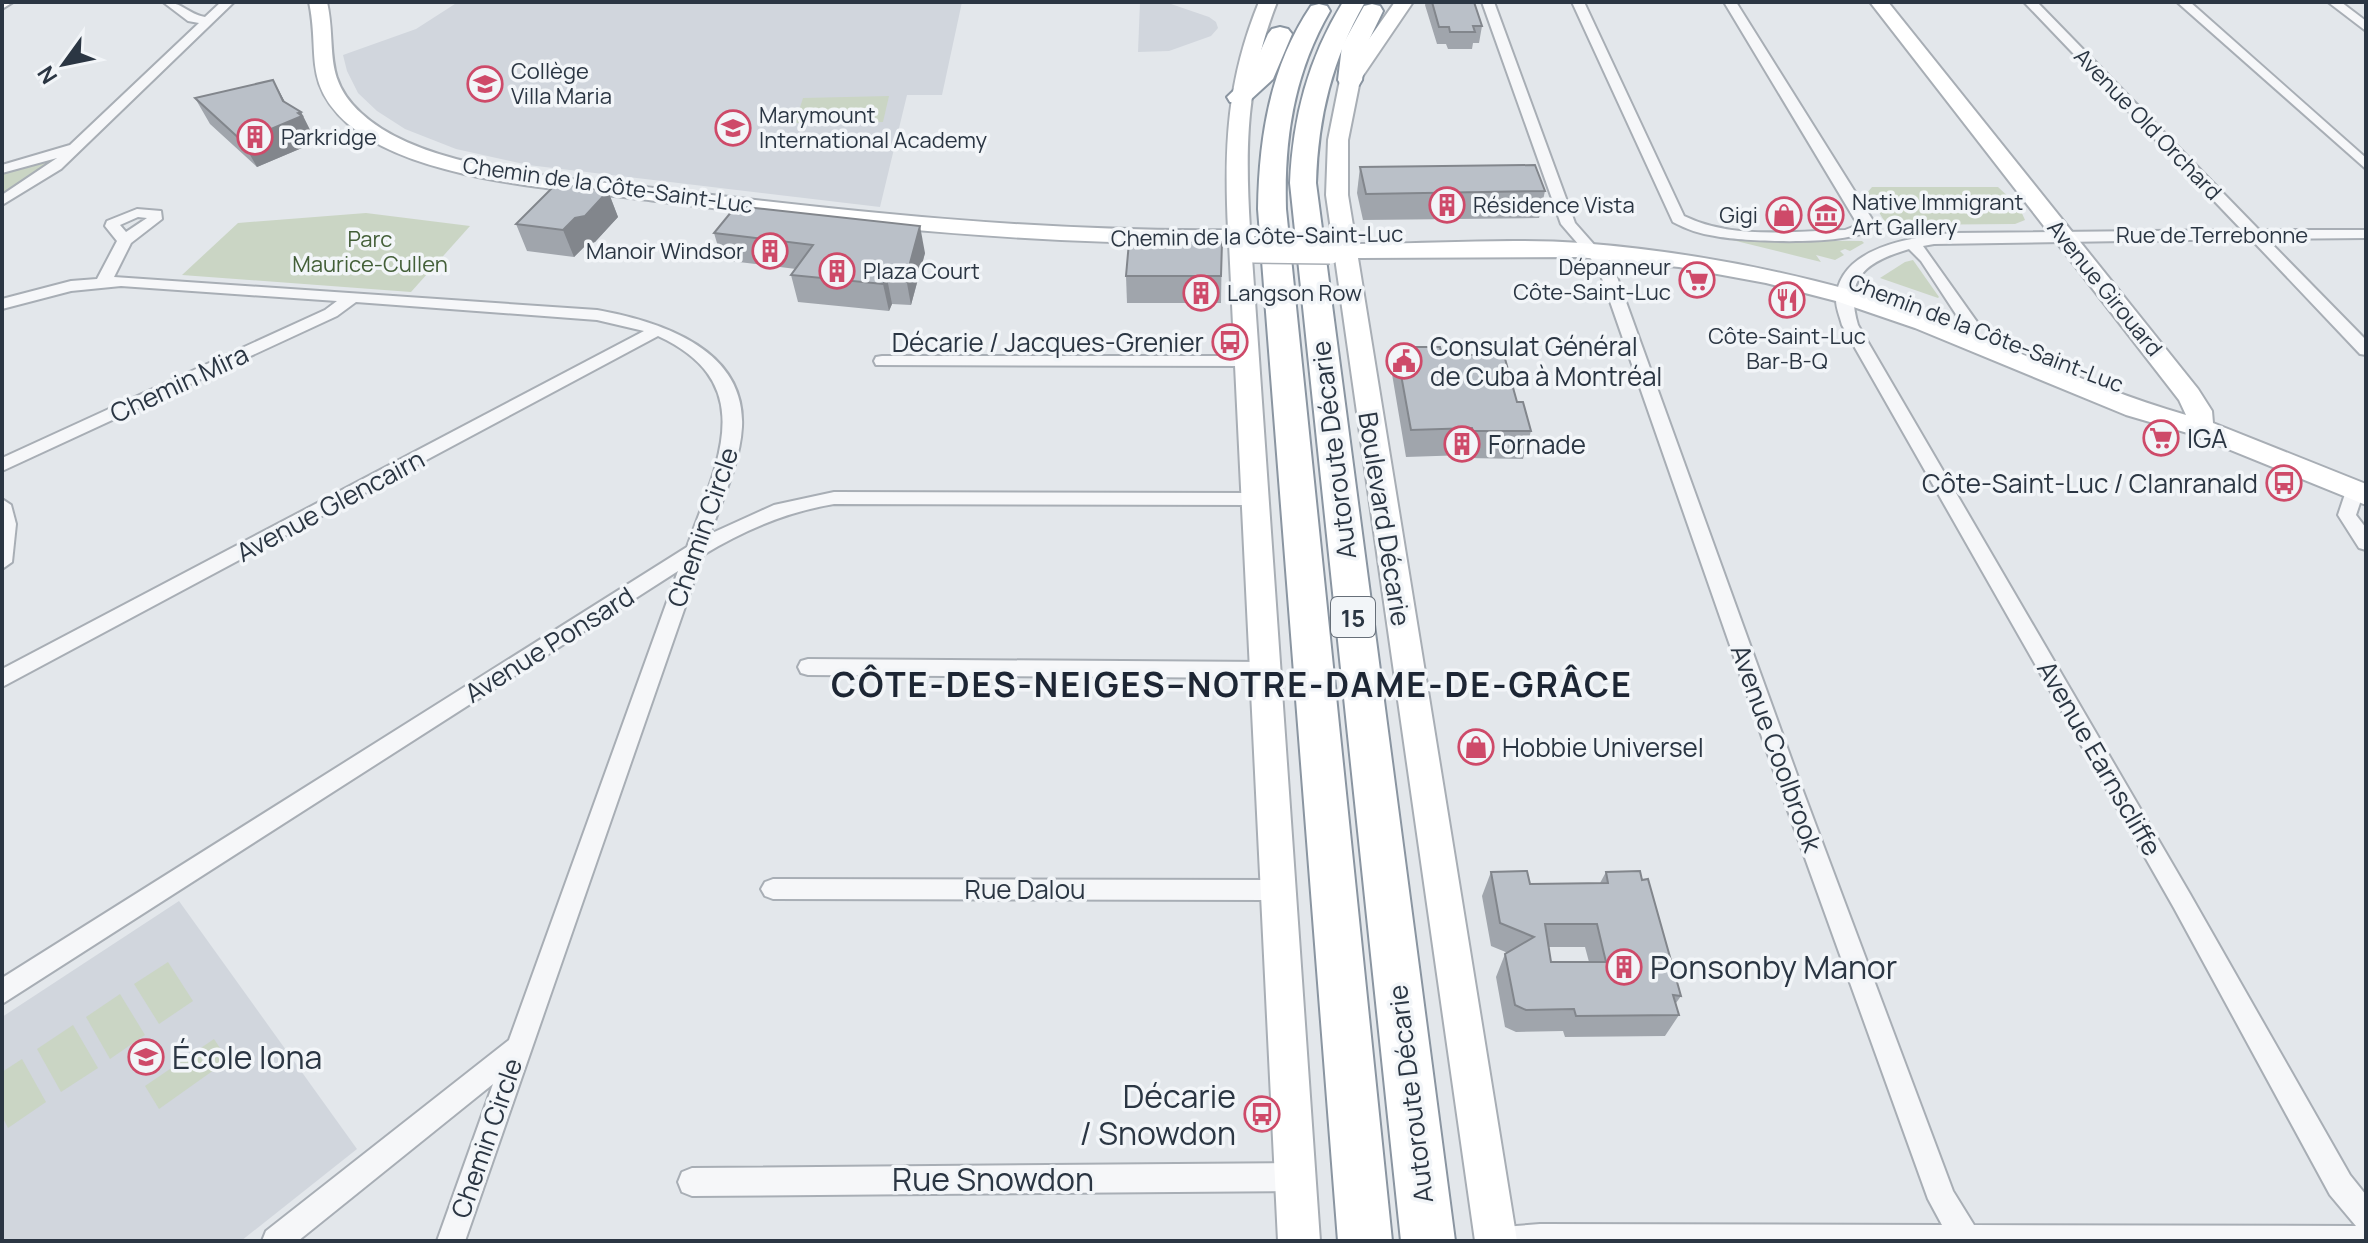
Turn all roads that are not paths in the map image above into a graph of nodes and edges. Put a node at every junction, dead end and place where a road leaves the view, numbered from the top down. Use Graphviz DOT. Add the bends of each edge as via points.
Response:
graph roads {
  1 [pos="169,2"];
  2 [pos="228,2"];
  3 [pos="318,2"];
  4 [pos="1268,2"];
  5 [pos="1300,2"];
  6 [pos="1325,2"];
  7 [pos="1354,2"];
  8 [pos="1378,2"];
  9 [pos="1404,2"];
  10 [pos="1578,2"];
  11 [pos="1730,2"];
  12 [pos="1879,2"];
  13 [pos="2030,2"];
  14 [pos="2183,2"];
  15 [pos="2334,2"];
  16 [pos="1487,3"];
  17 [pos="207,21"];
  18 [pos="2366,27"];
  19 [pos="1350,80"];
  20 [pos="1239,97"];
  21 [pos="72,149"];
  22 [pos="2366,165"];
  23 [pos="2,169"];
  24 [pos="2,201"];
  25 [pos="1577,234"];
  26 [pos="2366,234"];
  27 [pos="2255,235"];
  28 [pos="2065,236"];
  29 [pos="125,240"];
  30 [pos="1911,242"];
  31 [pos="1246,243"];
  32 [pos="1336,243"];
  33 [pos="1594,251"];
  34 [pos="104,281"];
  35 [pos="1846,288"];
  36 [pos="353,297"];
  37 [pos="2,304"];
  38 [pos="1969,322"];
  39 [pos="657,330"];
  40 [pos="2366,350"];
  41 [pos="882,361"];
  42 [pos="1247,361"];
  43 [pos="2200,428"];
  44 [pos="2,465"];
  45 [pos="2361,493"];
  46 [pos="1255,499"];
  47 [pos="2,505"];
  48 [pos="2366,543"];
  49 [pos="692,554"];
  50 [pos="2,562"];
  51 [pos="808,667"];
  52 [pos="1265,670"];
  53 [pos="2,679"];
  54 [pos="773,889"];
  55 [pos="1278,890"];
  56 [pos="2,992"];
  57 [pos="517,1048"];
  58 [pos="1295,1177"];
  59 [pos="692,1182"];
  60 [pos="2366,1216"];
  61 [pos="1967,1240"];
  62 [pos="2366,1240"];
  63 [pos="276,1241"];
  64 [pos="451,1241"];
  65 [pos="1299,1241"];
  66 [pos="1365,1241"];
  67 [pos="1428,1241"];
  68 [pos="1496,1241"];
  69 [pos="1503,1241"];
  1 -- 17 [label="street" via="192,18"];
  2 -- 17 [label="street"];
  3 -- 31 [label="main road, Chemin de la Côte-Saint-Luc" via="323,68 331,91 345,108 397,144 460,166 950,228 1053,246"];
  4 -- 20 [label="main road"];
  5 -- 20 [label="highway" via="1261,79"];
  6 -- 66 [label="highway, Autoroute Décarie / 15" via="1292,67 1279,110 1272,209"];
  7 -- 67 [label="highway, Autoroute Décarie / 15" via="1333,37 1311,97 1303,183"];
  8 -- 19 [label="highway" via="1354,46"];
  9 -- 19 [label="main road, Boulevard Décarie"];
  10 -- 11 [label="street, Chemin de la Côte-Saint-Luc" via="1675,215 1689,225 1743,233 1864,229 1865,219"];
  12 -- 28 [label="main road, Avenue Girouard"];
  13 -- 27 [label="street, Avenue Old Orchard"];
  14 -- 22 [label="street"];
  15 -- 18 [label="street"];
  16 -- 25 [label="street, Avenue Coolbrook" via="1568,224"];
  17 -- 21 [label="street"];
  19 -- 32 [label="main road, Boulevard Décarie" via="1337,155"];
  20 -- 31 [label="main road" via="1235,149"];
  21 -- 23 [label="street"];
  21 -- 24 [label="street" via="49,172"];
  25 -- 32 [label="main road, Chemin de la Côte-Saint-Luc"];
  25 -- 33 [label="street, Avenue Coolbrook"];
  25 -- 35 [label="main road, Chemin de la Côte-Saint-Luc" via="1708,248"];
  26 -- 27 [label="street, Rue de Terrebonne"];
  27 -- 28 [label="street, Rue de Terrebonne"];
  27 -- 40 [label="street, Avenue Old Orchard"];
  28 -- 30 [label="street, Rue de Terrebonne"];
  28 -- 43 [label="main road, Avenue Girouard" via="2189,395 2199,411"];
  29 -- 34 [label="street"];
  30 -- 35 [label="street, Rue de Terrebonne" via="1875,257"];
  30 -- 38 [label="street"];
  31 -- 32 [label="main road, Chemin de la Côte-Saint-Luc, bridge"];
  31 -- 42 [label="main road"];
  32 -- 33 [label="main road, Chemin de la Côte-Saint-Luc"];
  32 -- 68 [label="main road, Boulevard Décarie"];
  33 -- 35 [label="main road, Chemin de la Côte-Saint-Luc"];
  33 -- 61 [label="street, Avenue Coolbrook" via="1605,266 1942,1199"];
  34 -- 36 [label="street, Chemin Circle"];
  34 -- 37 [label="street, Chemin Circle"];
  35 -- 38 [label="main road, Chemin de la Côte-Saint-Luc"];
  35 -- 43 [label="main road, Chemin de la Côte-Saint-Luc" via="2135,409"];
  35 -- 60 [label="street, Avenue Earnscliffe" via="1844,308 1850,325 2340,1185"];
  36 -- 39 [label="street, Chemin Circle" via="597,315"];
  36 -- 44 [label="street, Chemin Mira" via="331,313"];
  38 -- 43 [label="main road, Chemin de la Côte-Saint-Luc" via="2144,394"];
  39 -- 49 [label="street, Chemin Circle" via="708,362 733,402 732,441"];
  39 -- 53 [label="street, Avenue Glencairn"];
  41 -- 42 [label="street"];
  42 -- 46 [label="main road"];
  43 -- 45 [label="main road, Chemin de la Côte-Saint-Luc"];
  45 -- 48 [label="street" via="2347,515"];
  46 -- 49 [label="street, Avenue Ponsard" via="823,499 758,517"];
  46 -- 52 [label="main road"];
  47 -- 50 [label="street" via="7,533"];
  49 -- 56 [label="street, Avenue Ponsard"];
  49 -- 57 [label="street, Chemin Circle"];
  51 -- 52 [label="street"];
  52 -- 55 [label="main road"];
  54 -- 55 [label="street, Rue Dalou"];
  55 -- 58 [label="main road"];
  57 -- 63 [label="street"];
  57 -- 64 [label="street, Chemin Circle"];
  58 -- 59 [label="street, Rue Snowdon"];
  58 -- 65 [label="main road"];
  61 -- 62 [label="street"];
  61 -- 69 [label="street"];
}
